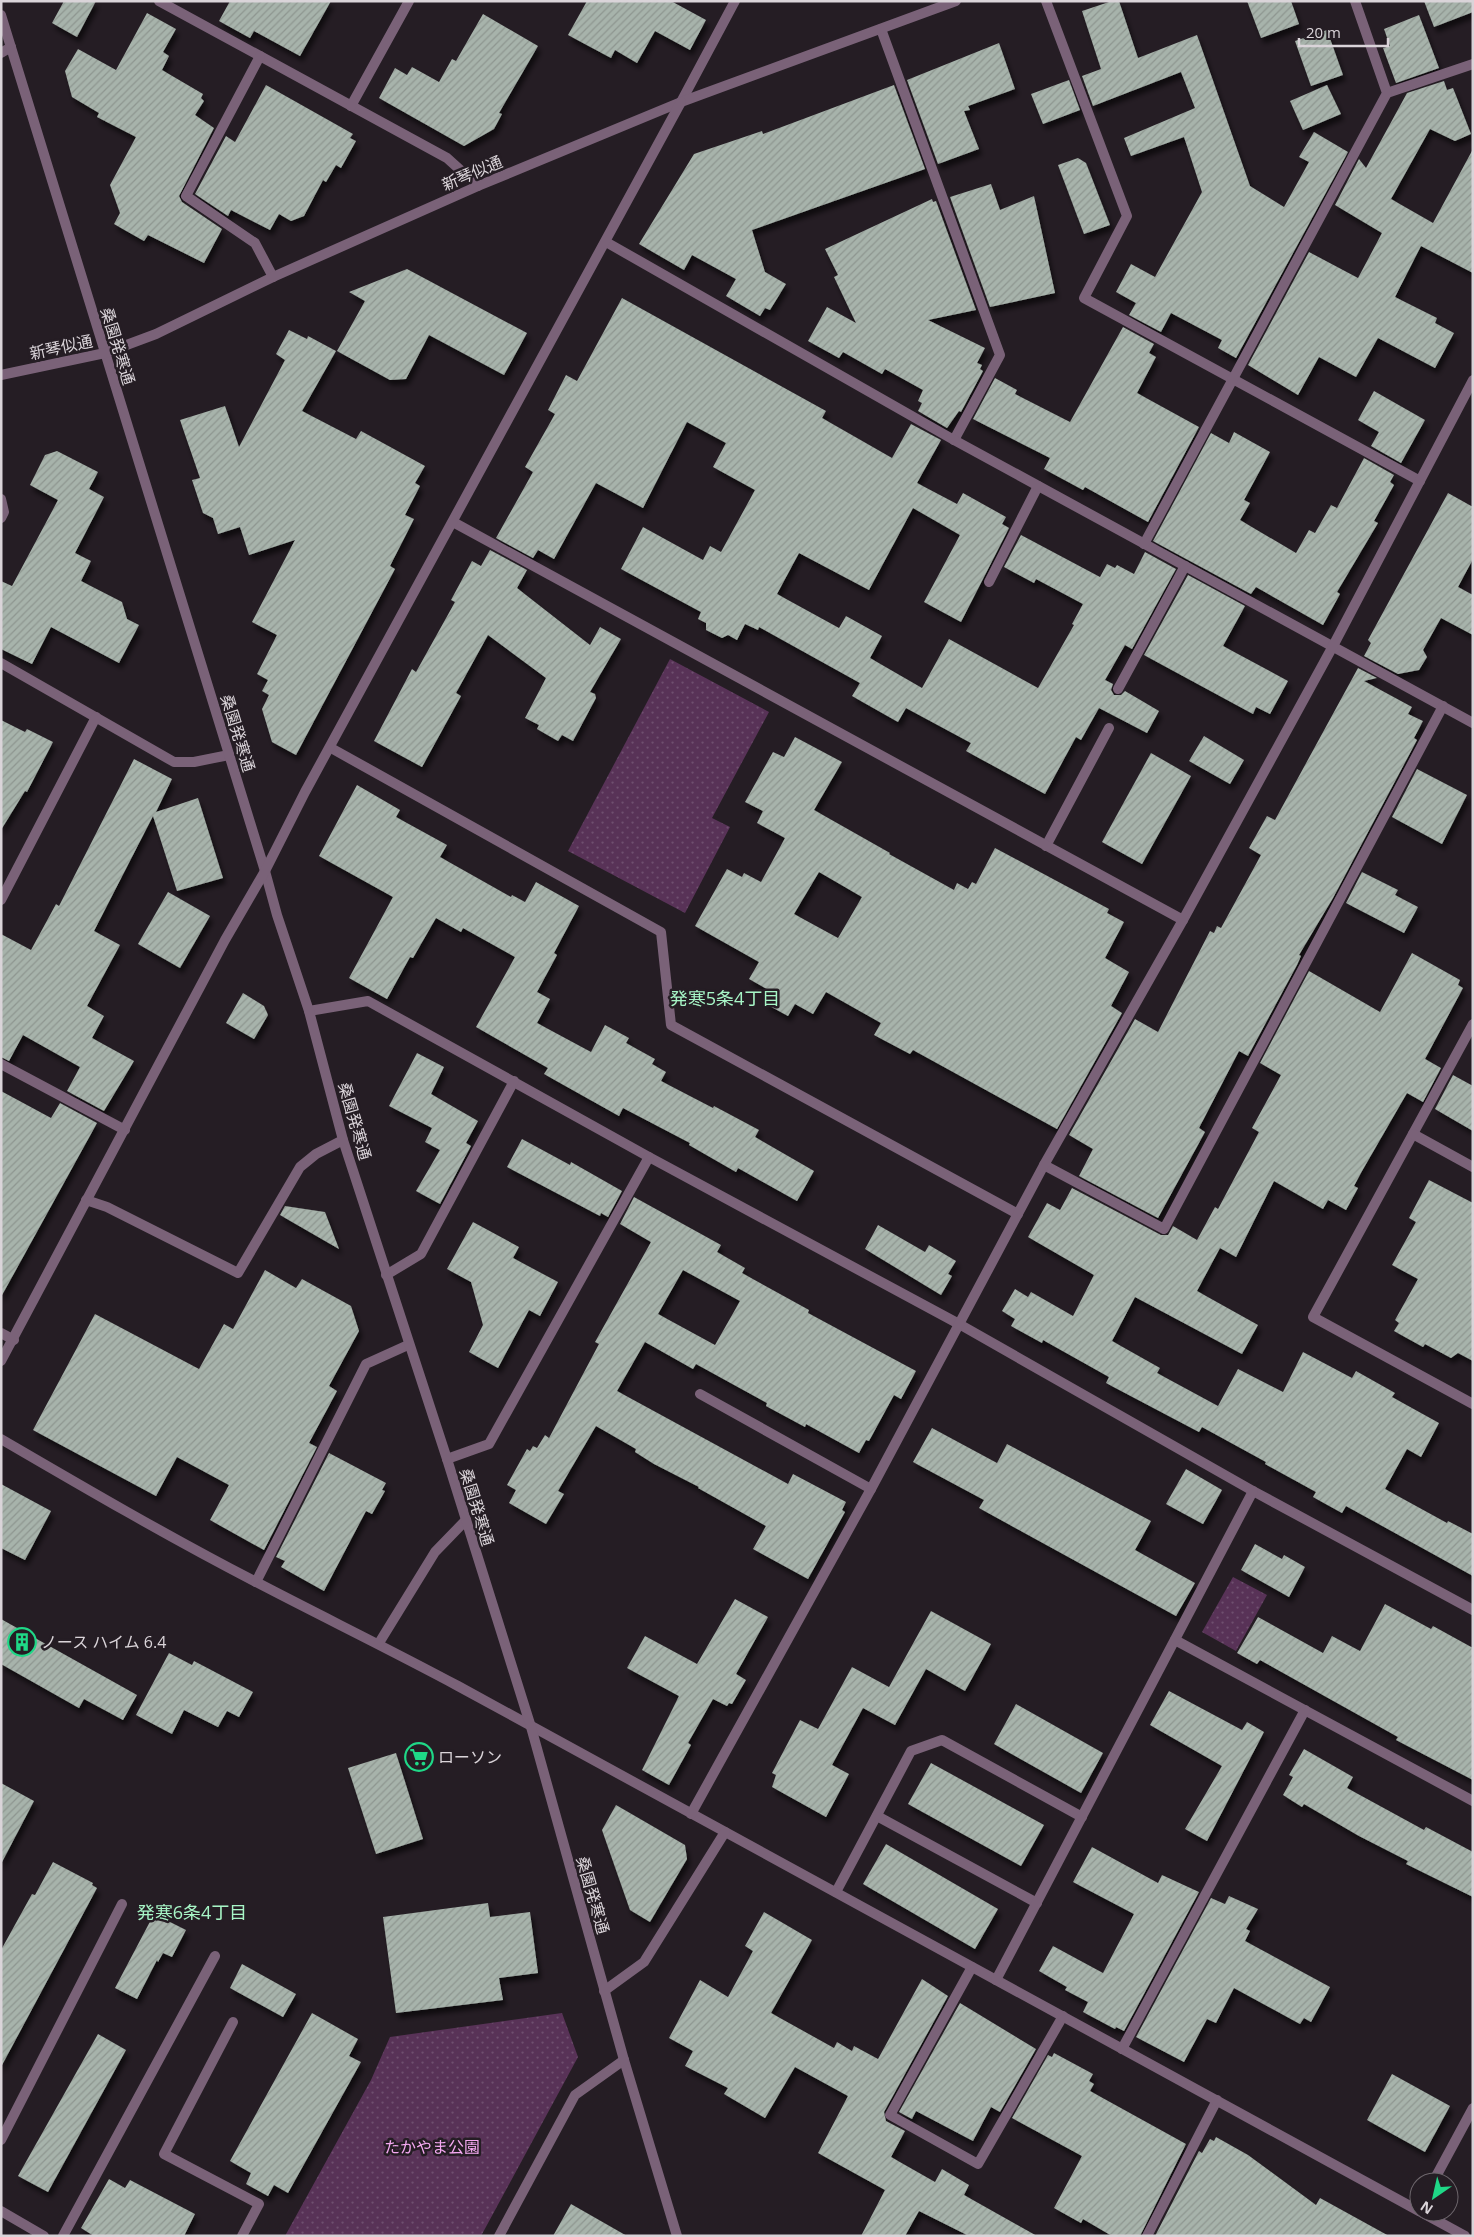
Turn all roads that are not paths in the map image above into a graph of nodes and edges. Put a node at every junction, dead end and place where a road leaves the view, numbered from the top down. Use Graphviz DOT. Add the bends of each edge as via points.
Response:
graph roads {
  1 [pos="159,1"];
  2 [pos="409,1"];
  3 [pos="735,1"];
  4 [pos="956,1"];
  5 [pos="1046,1"];
  6 [pos="1355,1"];
  7 [pos="1,15"];
  8 [pos="881,29"];
  9 [pos="11,47"];
  10 [pos="1,53"];
  11 [pos="260,56"];
  12 [pos="1473,64"];
  13 [pos="1387,92"];
  14 [pos="681,102"];
  15 [pos="351,106"];
  16 [pos="478,186"];
  17 [pos="606,242"];
  18 [pos="272,277"];
  19 [pos="105,353"];
  20 [pos="1,375"];
  21 [pos="1232,379"];
  22 [pos="1473,380"];
  23 [pos="954,440"];
  24 [pos="1420,481"];
  25 [pos="1038,486"];
  26 [pos="1,499"];
  27 [pos="1,518"];
  28 [pos="453,522"];
  29 [pos="1144,544"];
  30 [pos="1184,566"];
  31 [pos="988,582"];
  32 [pos="1333,646"];
  33 [pos="1,663"];
  34 [pos="1118,689"];
  35 [pos="1443,706"];
  36 [pos="96,717"];
  37 [pos="1473,722"];
  38 [pos="1109,728"];
  39 [pos="331,748"];
  40 [pos="229,755"];
  41 [pos="1046,846"];
  42 [pos="265,871"];
  43 [pos="1,900"];
  44 [pos="1183,920"];
  45 [pos="309,1012"];
  46 [pos="1473,1024"];
  47 [pos="1,1064"];
  48 [pos="514,1081"];
  49 [pos="125,1130"];
  50 [pos="1413,1134"];
  51 [pos="343,1140"];
  52 [pos="649,1157"];
  53 [pos="1044,1165"];
  54 [pos="1473,1167"];
  55 [pos="86,1200"];
  56 [pos="1018,1214"];
  57 [pos="386,1275"];
  58 [pos="959,1324"];
  59 [pos="1,1333"];
  60 [pos="14,1340"];
  61 [pos="408,1345"];
  62 [pos="1,1361"];
  63 [pos="700,1394"];
  64 [pos="1473,1404"];
  65 [pos="1,1438"];
  66 [pos="447,1459"];
  67 [pos="871,1489"];
  68 [pos="1253,1491"];
  69 [pos="466,1520"];
  70 [pos="256,1582"];
  71 [pos="1473,1610"];
  72 [pos="1175,1640"];
  73 [pos="379,1643"];
  74 [pos="1305,1710"];
  75 [pos="531,1727"];
  76 [pos="1473,1801"];
  77 [pos="691,1814"];
  78 [pos="877,1816"];
  79 [pos="1082,1818"];
  80 [pos="725,1832"];
  81 [pos="836,1892"];
  82 [pos="1037,1902"];
  83 [pos="122,1904"];
  84 [pos="215,1956"];
  85 [pos="972,1967"];
  86 [pos="996,1980"];
  87 [pos="604,1991"];
  88 [pos="1063,2016"];
  89 [pos="234,2022"];
  90 [pos="1122,2049"];
  91 [pos="624,2060"];
  92 [pos="1217,2100"];
  93 [pos="1473,2108"];
  94 [pos="1,2140"];
  95 [pos="1438,2172"];
  96 [pos="1409,2205"];
  97 [pos="1,2211"];
  98 [pos="1440,2222"];
  99 [pos="44,2236"];
  100 [pos="62,2236"];
  101 [pos="242,2236"];
  102 [pos="500,2236"];
  103 [pos="678,2236"];
  104 [pos="1147,2236"];
  105 [pos="1465,2236"];
  1 -- 11 [label="street"];
  2 -- 15 [label="street"];
  3 -- 14 [label="street"];
  4 -- 8 [label="street, 新琴似通"];
  5 -- 21 [label="street" via="1127,216 1084,298"];
  6 -- 13 [label="street"];
  7 -- 9 [label="street, 桑園発寒通"];
  8 -- 14 [label="street, 新琴似通"];
  8 -- 23 [label="street" via="1000,354"];
  9 -- 10 [label="street"];
  9 -- 19 [label="street, 桑園発寒通"];
  11 -- 15 [label="street"];
  11 -- 18 [label="street" via="186,196 255,244"];
  12 -- 13 [label="street"];
  13 -- 21 [label="street"];
  14 -- 16 [label="street, 新琴似通"];
  14 -- 17 [label="street"];
  15 -- 16 [label="street" via="447,158"];
  16 -- 18 [label="street, 新琴似通"];
  17 -- 23 [label="street"];
  17 -- 28 [label="street"];
  18 -- 19 [label="street, 新琴似通" via="156,334"];
  19 -- 20 [label="street, 新琴似通"];
  19 -- 40 [label="street, 桑園発寒通"];
  21 -- 24 [label="street"];
  21 -- 29 [label="street"];
  22 -- 24 [label="street"];
  23 -- 25 [label="street"];
  24 -- 32 [label="street"];
  25 -- 29 [label="street"];
  25 -- 31 [label="street"];
  26 -- 27 [label="street" via="4,512"];
  28 -- 39 [label="street"];
  28 -- 41 [label="street"];
  29 -- 30 [label="street"];
  30 -- 32 [label="street"];
  30 -- 34 [label="street"];
  32 -- 35 [label="street"];
  32 -- 44 [label="street"];
  33 -- 36 [label="street"];
  35 -- 37 [label="street"];
  35 -- 53 [label="street" via="1164,1230"];
  36 -- 40 [label="street" via="174,762 194,762"];
  36 -- 43 [label="street"];
  38 -- 41 [label="street"];
  39 -- 42 [label="street"];
  39 -- 56 [label="street" via="662,932 671,1025"];
  40 -- 42 [label="street, 桑園発寒通"];
  41 -- 44 [label="street"];
  42 -- 45 [label="street, 桑園発寒通"];
  42 -- 49 [label="street"];
  44 -- 53 [label="street"];
  45 -- 48 [label="street" via="368,1001"];
  45 -- 51 [label="street, 桑園発寒通"];
  46 -- 50 [label="street"];
  47 -- 49 [label="street"];
  48 -- 52 [label="street"];
  48 -- 57 [label="street" via="421,1254"];
  49 -- 55 [label="street"];
  50 -- 54 [label="street"];
  50 -- 64 [label="street" via="1313,1317"];
  51 -- 55 [label="street" via="316,1154 300,1167 238,1273 107,1207"];
  51 -- 57 [label="street, 桑園発寒通"];
  52 -- 58 [label="street"];
  52 -- 66 [label="street" via="489,1444"];
  53 -- 56 [label="street"];
  55 -- 60 [label="street"];
  56 -- 58 [label="street"];
  57 -- 61 [label="street, 桑園発寒通"];
  58 -- 67 [label="street"];
  58 -- 68 [label="street"];
  59 -- 60 [label="street"];
  60 -- 62 [label="street"];
  61 -- 66 [label="street, 桑園発寒通"];
  61 -- 70 [label="street" via="366,1364"];
  63 -- 67 [label="street"];
  65 -- 70 [label="street" via="114,1505"];
  66 -- 69 [label="street, 桑園発寒通"];
  67 -- 77 [label="street"];
  68 -- 71 [label="street"];
  68 -- 72 [label="street"];
  69 -- 73 [label="street" via="435,1552"];
  69 -- 75 [label="street, 桑園発寒通"];
  70 -- 73 [label="street"];
  72 -- 74 [label="street"];
  72 -- 79 [label="street"];
  73 -- 75 [label="street"];
  74 -- 76 [label="street"];
  74 -- 90 [label="street"];
  75 -- 77 [label="street"];
  75 -- 87 [label="street, 桑園発寒通"];
  77 -- 80 [label="street"];
  78 -- 79 [label="street" via="911,1751 942,1740"];
  78 -- 81 [label="street"];
  78 -- 82 [label="street"];
  79 -- 82 [label="street"];
  80 -- 81 [label="street"];
  80 -- 87 [label="street" via="644,1962"];
  81 -- 85 [label="street"];
  82 -- 86 [label="street"];
  83 -- 94 [label="street"];
  84 -- 100 [label="street"];
  85 -- 86 [label="street"];
  85 -- 88 [label="street" via="890,2116 978,2164"];
  86 -- 88 [label="street"];
  87 -- 91 [label="street, 桑園発寒通"];
  88 -- 90 [label="street"];
  89 -- 101 [label="street" via="164,2154 259,2204"];
  90 -- 92 [label="street"];
  91 -- 102 [label="street" via="575,2095"];
  91 -- 103 [label="street, 桑園発寒通"];
  92 -- 96 [label="street"];
  92 -- 104 [label="street"];
  93 -- 95 [label="street"];
  97 -- 99 [label="street"];
  98 -- 105 [label="street"];
}
